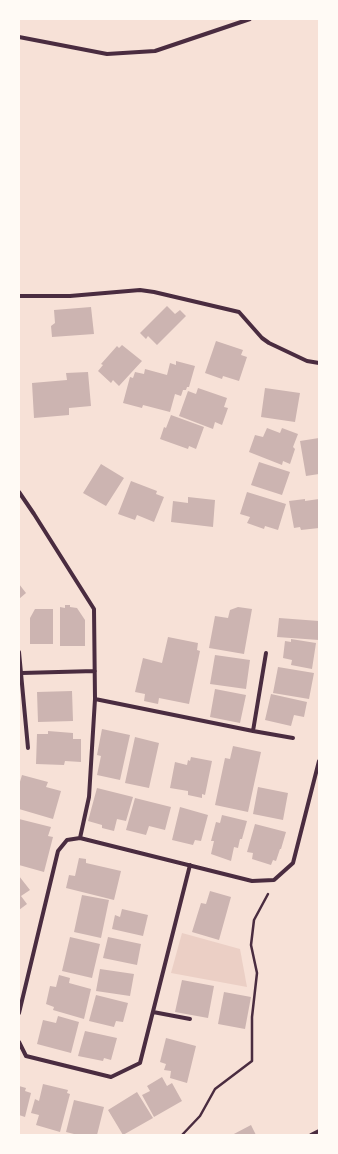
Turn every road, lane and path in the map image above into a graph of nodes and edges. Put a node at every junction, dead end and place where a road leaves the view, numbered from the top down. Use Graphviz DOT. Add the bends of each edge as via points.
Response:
graph roads {
  1 [pos="250,19"];
  2 [pos="19,36"];
  3 [pos="19,296"];
  4 [pos="319,363"];
  5 [pos="19,492"];
  6 [pos="19,652"];
  7 [pos="266,653"];
  8 [pos="95,671"];
  9 [pos="22,673"];
  10 [pos="95,699"];
  11 [pos="253,731"];
  12 [pos="293,738"];
  13 [pos="28,748"];
  14 [pos="319,761"];
  15 [pos="80,838"];
  16 [pos="190,865"];
  17 [pos="270,892"];
  18 [pos="153,1012"];
  19 [pos="19,1013"];
  20 [pos="190,1019"];
  21 [pos="19,1042"];
  22 [pos="319,1131"];
  23 [pos="182,1135"];
  24 [pos="311,1135"];
  1 -- 2 [label="street" via="155,51 107,54"];
  3 -- 4 [label="street" via="70,296 140,290 154,292 239,312 269,343 307,361"];
  5 -- 8 [label="street" via="94,609"];
  6 -- 9 [label="street"];
  7 -- 11 [label="street"];
  8 -- 9 [label="street"];
  8 -- 10 [label="street"];
  9 -- 13 [label="street"];
  10 -- 11 [label="street"];
  10 -- 15 [label="street" via="89,797"];
  11 -- 12 [label="street"];
  14 -- 16 [label="street" via="294,863 274,880 252,881"];
  15 -- 16 [label="street"];
  15 -- 19 [label="street" via="67,840 58,852"];
  16 -- 18 [label="street"];
  17 -- 23 [label="path" via="254,920 251,945 257,972 252,1017 252,1061 215,1088 200,1116"];
  18 -- 20 [label="street"];
  18 -- 21 [label="street" via="140,1063 110,1077 26,1056"];
  22 -- 24 [label="street"];
}
